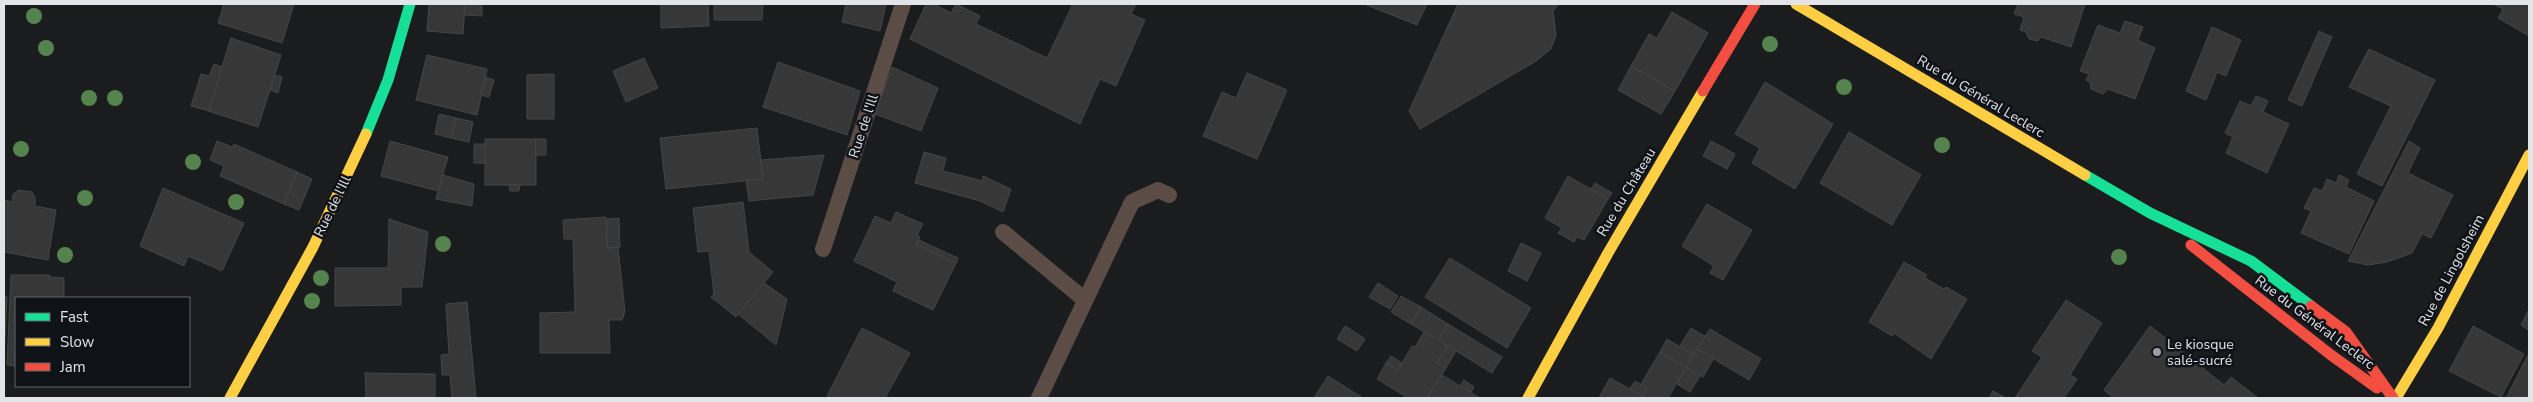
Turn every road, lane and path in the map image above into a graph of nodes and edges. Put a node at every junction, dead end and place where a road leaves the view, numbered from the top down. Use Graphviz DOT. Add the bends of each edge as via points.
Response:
graph roads {
  1 [pos="410,4"];
  2 [pos="904,4"];
  3 [pos="1755,4"];
  4 [pos="1796,4"];
  5 [pos="2529,155"];
  6 [pos="1169,195"];
  7 [pos="2150,213"];
  8 [pos="1003,232"];
  9 [pos="823,249"];
  10 [pos="1085,300"];
  11 [pos="230,398"];
  12 [pos="1039,398"];
  13 [pos="1528,398"];
  14 [pos="2394,398"];
  1 -- 11 [label="street, Rue de l'Ill" via="396,56 371,124 330,213"];
  2 -- 9 [label="lane, Rue de l'Ill"];
  3 -- 13 [label="street, Rue du Château" via="1608,253"];
  4 -- 7 [label="street, Rue du Général Leclerc"];
  5 -- 14 [label="street, Rue de Lingolsheim" via="2438,328"];
  6 -- 10 [label="lane" via="1158,190 1132,202"];
  7 -- 14 [label="street, Rue du Général Leclerc" via="2331,355"];
  7 -- 14 [label="street, Rue du Général Leclerc" via="2251,261 2346,332"];
  8 -- 10 [label="lane"];
  10 -- 12 [label="lane"];
}
